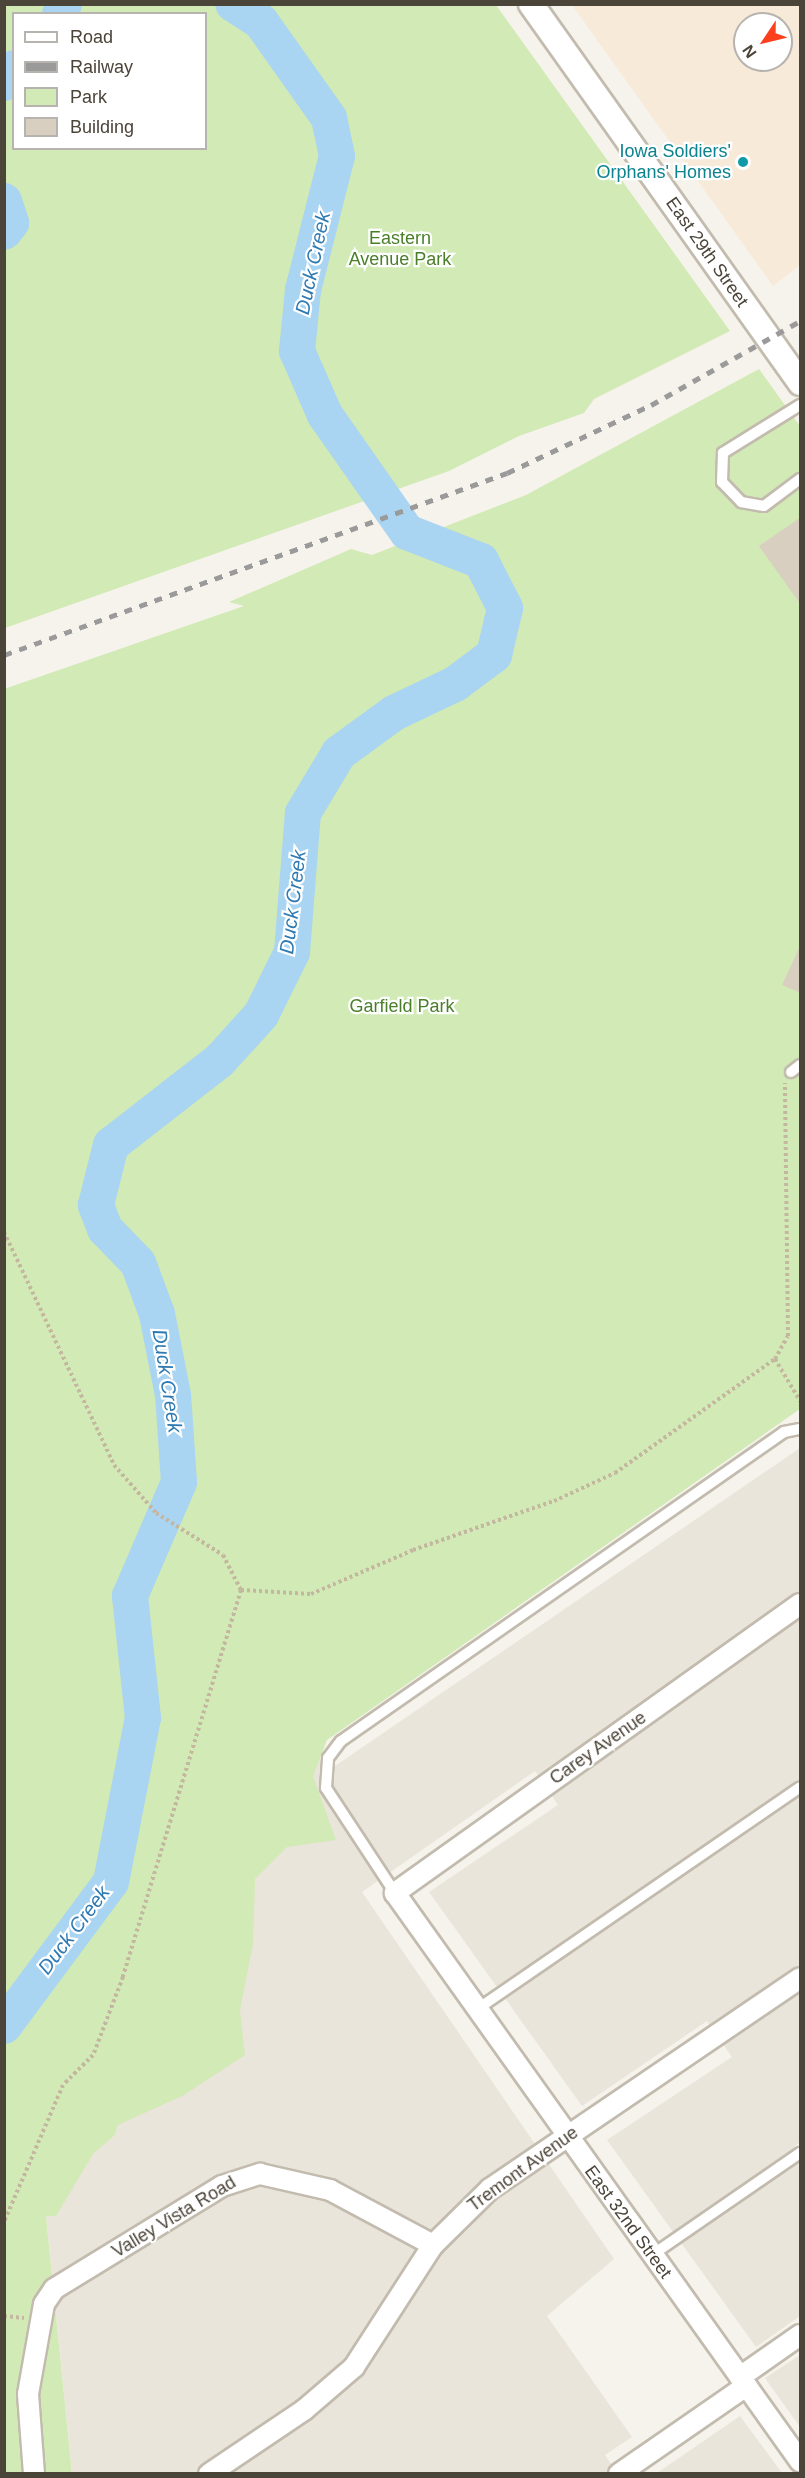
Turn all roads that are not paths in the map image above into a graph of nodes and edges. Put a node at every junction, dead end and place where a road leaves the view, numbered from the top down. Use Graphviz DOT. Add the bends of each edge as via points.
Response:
graph roads {
  1 [pos="531,4"];
  2 [pos="801,383"];
  3 [pos="801,405"];
  4 [pos="801,479"];
  5 [pos="801,1429"];
  6 [pos="801,1604"];
  7 [pos="801,1787"];
  8 [pos="395,1893"];
  9 [pos="801,1978"];
  10 [pos="476,2010"];
  11 [pos="567,2136"];
  12 [pos="801,2153"];
  13 [pos="433,2244"];
  14 [pos="652,2255"];
  15 [pos="801,2336"];
  16 [pos="743,2381"];
  17 [pos="801,2461"];
  18 [pos="34,2474"];
  19 [pos="209,2474"];
  20 [pos="619,2474"];
  1 -- 2 [label="street, East 29th Street"];
  3 -- 4 [label="lane" via="723,453 722,482 741,502 764,506"];
  5 -- 8 [label="lane" via="784,1431 341,1741 328,1758 326,1788"];
  6 -- 8 [label="street, Carey Avenue"];
  7 -- 10 [label="lane"];
  8 -- 10 [label="street, East 32nd Street"];
  9 -- 11 [label="street, Tremont Avenue"];
  10 -- 11 [label="street, East 32nd Street"];
  11 -- 13 [label="street, Tremont Avenue" via="490,2189"];
  11 -- 14 [label="street, East 32nd Street"];
  12 -- 14 [label="lane"];
  13 -- 18 [label="street, Valley Vista Road" via="337,2192 244,2175 54,2289 44,2304 28,2394"];
  13 -- 19 [label="street, Tremont Avenue" via="354,2367 304,2410"];
  14 -- 16 [label="street, East 32nd Street"];
  15 -- 16 [label="street"];
  16 -- 17 [label="street, East 32nd Street"];
  16 -- 20 [label="street"];
}
